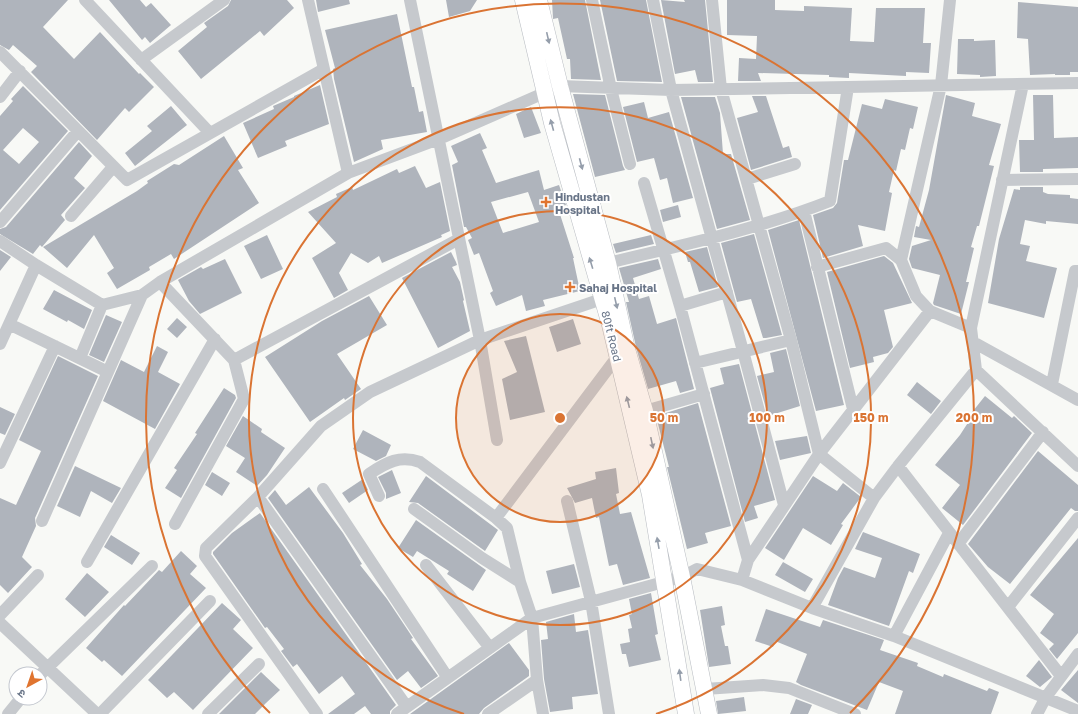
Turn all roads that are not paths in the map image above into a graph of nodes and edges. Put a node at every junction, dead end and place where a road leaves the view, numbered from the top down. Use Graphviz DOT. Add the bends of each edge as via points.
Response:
graph roads {
  1 [pos="85,0"];
  2 [pos="224,0"];
  3 [pos="308,0"];
  4 [pos="410,0"];
  5 [pos="523,0"];
  6 [pos="539,0"];
  7 [pos="592,0"];
  8 [pos="653,0"];
  9 [pos="712,0"];
  10 [pos="950,0"];
  11 [pos="0,52"];
  12 [pos="141,60"];
  13 [pos="324,69"];
  14 [pos="20,72"];
  15 [pos="1078,83"];
  16 [pos="1023,84"];
  17 [pos="940,85"];
  18 [pos="560,86"];
  19 [pos="848,87"];
  20 [pos="611,89"];
  21 [pos="721,89"];
  22 [pos="671,90"];
  23 [pos="544,91"];
  24 [pos="0,97"];
  25 [pos="78,131"];
  26 [pos="210,133"];
  27 [pos="439,139"];
  28 [pos="630,164"];
  29 [pos="795,164"];
  30 [pos="113,167"];
  31 [pos="348,173"];
  32 [pos="747,179"];
  33 [pos="1078,179"];
  34 [pos="1002,180"];
  35 [pos="644,183"];
  36 [pos="804,211"];
  37 [pos="71,216"];
  38 [pos="0,222"];
  39 [pos="759,224"];
  40 [pos="711,237"];
  41 [pos="459,239"];
  42 [pos="0,241"];
  43 [pos="664,250"];
  44 [pos="901,260"];
  45 [pos="608,263"];
  46 [pos="36,266"];
  47 [pos="817,267"];
  48 [pos="1078,271"];
  49 [pos="160,282"];
  50 [pos="727,292"];
  51 [pos="142,295"];
  52 [pos="602,299"];
  53 [pos="102,305"];
  54 [pos="680,306"];
  55 [pos="930,311"];
  56 [pos="9,324"];
  57 [pos="971,328"];
  58 [pos="215,339"];
  59 [pos="480,340"];
  60 [pos="791,340"];
  61 [pos="973,342"];
  62 [pos="0,344"];
  63 [pos="55,346"];
  64 [pos="744,351"];
  65 [pos="80,358"];
  66 [pos="618,358"];
  67 [pos="234,360"];
  68 [pos="695,363"];
  69 [pos="976,370"];
  70 [pos="108,372"];
  71 [pos="1052,384"];
  72 [pos="704,394"];
  73 [pos="1078,400"];
  74 [pos="853,409"];
  75 [pos="645,411"];
  76 [pos="1043,432"];
  77 [pos="497,440"];
  78 [pos="819,454"];
  79 [pos="0,463"];
  80 [pos="898,466"];
  81 [pos="1078,466"];
  82 [pos="323,489"];
  83 [pos="379,496"];
  84 [pos="258,497"];
  85 [pos="874,498"];
  86 [pos="567,501"];
  87 [pos="784,505"];
  88 [pos="414,508"];
  89 [pos="496,518"];
  90 [pos="1078,518"];
  91 [pos="42,521"];
  92 [pos="175,524"];
  93 [pos="949,533"];
  94 [pos="958,544"];
  95 [pos="748,560"];
  96 [pos="87,562"];
  97 [pos="426,565"];
  98 [pos="152,566"];
  99 [pos="38,575"];
  100 [pos="682,577"];
  101 [pos="742,580"];
  102 [pos="520,582"];
  103 [pos="665,582"];
  104 [pos="210,601"];
  105 [pos="591,601"];
  106 [pos="812,608"];
  107 [pos="1008,608"];
  108 [pos="0,615"];
  109 [pos="532,618"];
  110 [pos="0,623"];
  111 [pos="894,636"];
  112 [pos="490,648"];
  113 [pos="1078,654"];
  114 [pos="259,664"];
  115 [pos="39,666"];
  116 [pos="48,666"];
  117 [pos="48,675"];
  118 [pos="1061,676"];
  119 [pos="448,678"];
  120 [pos="537,680"];
  121 [pos="705,689"];
  122 [pos="1046,697"];
  123 [pos="14,706"];
  124 [pos="402,710"];
  125 [pos="1078,711"];
  126 [pos="312,712"];
  127 [pos="705,712"];
  128 [pos="8,714"];
  129 [pos="97,714"];
  130 [pos="100,714"];
  131 [pos="208,714"];
  132 [pos="488,714"];
  133 [pos="543,714"];
  134 [pos="609,714"];
  135 [pos="686,714"];
  136 [pos="855,714"];
  137 [pos="1037,714"];
  1 -- 12 [label="street"];
  2 -- 12 [label="street"];
  3 -- 13 [label="street"];
  4 -- 27 [label="street"];
  5 -- 23 [label="main road, 80ft Road"];
  6 -- 18 [label="main road, one-way"];
  7 -- 20 [label="street"];
  8 -- 22 [label="street"];
  9 -- 21 [label="street"];
  10 -- 17 [label="street"];
  11 -- 14 [label="street"];
  12 -- 26 [label="street"];
  13 -- 26 [label="street"];
  13 -- 31 [label="street"];
  14 -- 24 [label="street"];
  14 -- 25 [label="street"];
  15 -- 16 [label="street"];
  16 -- 17 [label="street"];
  16 -- 34 [label="street"];
  17 -- 19 [label="street"];
  17 -- 44 [label="street"];
  18 -- 20 [label="street"];
  18 -- 23 [label="street"];
  18 -- 45 [label="main road, one-way"];
  19 -- 21 [label="street"];
  19 -- 36 [label="street" via="830,201"];
  20 -- 22 [label="street"];
  20 -- 28 [label="street"];
  21 -- 22 [label="street"];
  21 -- 32 [label="street"];
  22 -- 40 [label="street"];
  23 -- 27 [label="street"];
  52 -- 23 [label="main road, 80ft Road, one-way"];
  25 -- 30 [label="street"];
  25 -- 38 [label="street"];
  26 -- 30 [label="street" via="127,180"];
  27 -- 31 [label="street"];
  27 -- 41 [label="street"];
  29 -- 32 [label="street"];
  30 -- 37 [label="street"];
  31 -- 49 [label="street"];
  32 -- 39 [label="street"];
  33 -- 34 [label="street"];
  34 -- 57 [label="street"];
  35 -- 43 [label="street"];
  36 -- 39 [label="street"];
  36 -- 47 [label="street"];
  39 -- 40 [label="street"];
  39 -- 60 [label="street"];
  40 -- 43 [label="street"];
  40 -- 50 [label="street"];
  41 -- 59 [label="street"];
  41 -- 67 [label="street"];
  42 -- 46 [label="street"];
  43 -- 45 [label="street"];
  43 -- 54 [label="street"];
  44 -- 47 [label="street" via="886,248"];
  44 -- 55 [label="street" via="916,296"];
  45 -- 75 [label="main road, one-way" via="627,350"];
  46 -- 53 [label="street"];
  46 -- 56 [label="street"];
  47 -- 74 [label="street"];
  48 -- 71 [label="street" via="1075,272"];
  49 -- 51 [label="street"];
  49 -- 58 [label="street"];
  50 -- 54 [label="street"];
  50 -- 64 [label="street"];
  51 -- 53 [label="street"];
  51 -- 70 [label="street"];
  52 -- 59 [label="street"];
  52 -- 66 [label="main road, 80ft Road"];
  53 -- 65 [label="street"];
  54 -- 68 [label="street"];
  55 -- 57 [label="street"];
  55 -- 74 [label="street"];
  56 -- 62 [label="street"];
  56 -- 63 [label="street"];
  57 -- 61 [label="street"];
  58 -- 67 [label="street"];
  58 -- 96 [label="street"];
  59 -- 77 [label="street"];
  59 -- 84 [label="street" via="364,396 321,426"];
  60 -- 64 [label="street"];
  60 -- 78 [label="street"];
  61 -- 69 [label="street"];
  61 -- 71 [label="street"];
  63 -- 65 [label="street"];
  63 -- 79 [label="street"];
  64 -- 68 [label="street"];
  64 -- 87 [label="street"];
  65 -- 70 [label="street"];
  66 -- 89 [label="street"];
  103 -- 66 [label="main road, 80ft Road, one-way" via="650,495"];
  67 -- 92 [label="street" via="244,399"];
  68 -- 72 [label="street"];
  69 -- 76 [label="street"];
  69 -- 80 [label="street"];
  70 -- 91 [label="street"];
  71 -- 73 [label="street"];
  72 -- 75 [label="street"];
  72 -- 95 [label="street"];
  74 -- 78 [label="street"];
  75 -- 100 [label="main road, one-way"];
  76 -- 81 [label="street"];
  76 -- 94 [label="street"];
  78 -- 85 [label="street"];
  78 -- 87 [label="street"];
  80 -- 85 [label="street"];
  80 -- 93 [label="street"];
  82 -- 119 [label="street"];
  83 -- 89 [label="street" via="369,474 400,458 410,459 420,462"];
  84 -- 124 [label="street"];
  84 -- 126 [label="street" via="206,548 204,553"];
  85 -- 106 [label="street"];
  86 -- 105 [label="street"];
  87 -- 95 [label="street"];
  88 -- 102 [label="street" via="482,558"];
  89 -- 102 [label="street" via="507,528"];
  90 -- 107 [label="street"];
  93 -- 94 [label="street"];
  93 -- 111 [label="street"];
  94 -- 107 [label="street"];
  95 -- 101 [label="street"];
  97 -- 112 [label="street"];
  98 -- 116 [label="street"];
  99 -- 108 [label="street"];
  100 -- 101 [label="street" via="697,569"];
  100 -- 103 [label="street"];
  100 -- 121 [label="main road"];
  101 -- 106 [label="street"];
  102 -- 109 [label="street"];
  103 -- 105 [label="street"];
  135 -- 103 [label="main road, 80ft Road, one-way"];
  104 -- 130 [label="street"];
  105 -- 109 [label="street"];
  105 -- 134 [label="street"];
  106 -- 111 [label="street"];
  107 -- 118 [label="street"];
  109 -- 112 [label="street"];
  109 -- 120 [label="street"];
  110 -- 115 [label="street"];
  111 -- 122 [label="street"];
  112 -- 119 [label="street"];
  113 -- 118 [label="street"];
  114 -- 131 [label="street"];
  117 -- 129 [label="street"];
  118 -- 122 [label="street"];
  119 -- 124 [label="street"];
  120 -- 132 [label="street"];
  120 -- 133 [label="street"];
  121 -- 127 [label="main road"];
  121 -- 136 [label="street" via="763,685 789,688"];
  122 -- 125 [label="street"];
  122 -- 137 [label="street"];
  123 -- 128 [label="street"];
}
